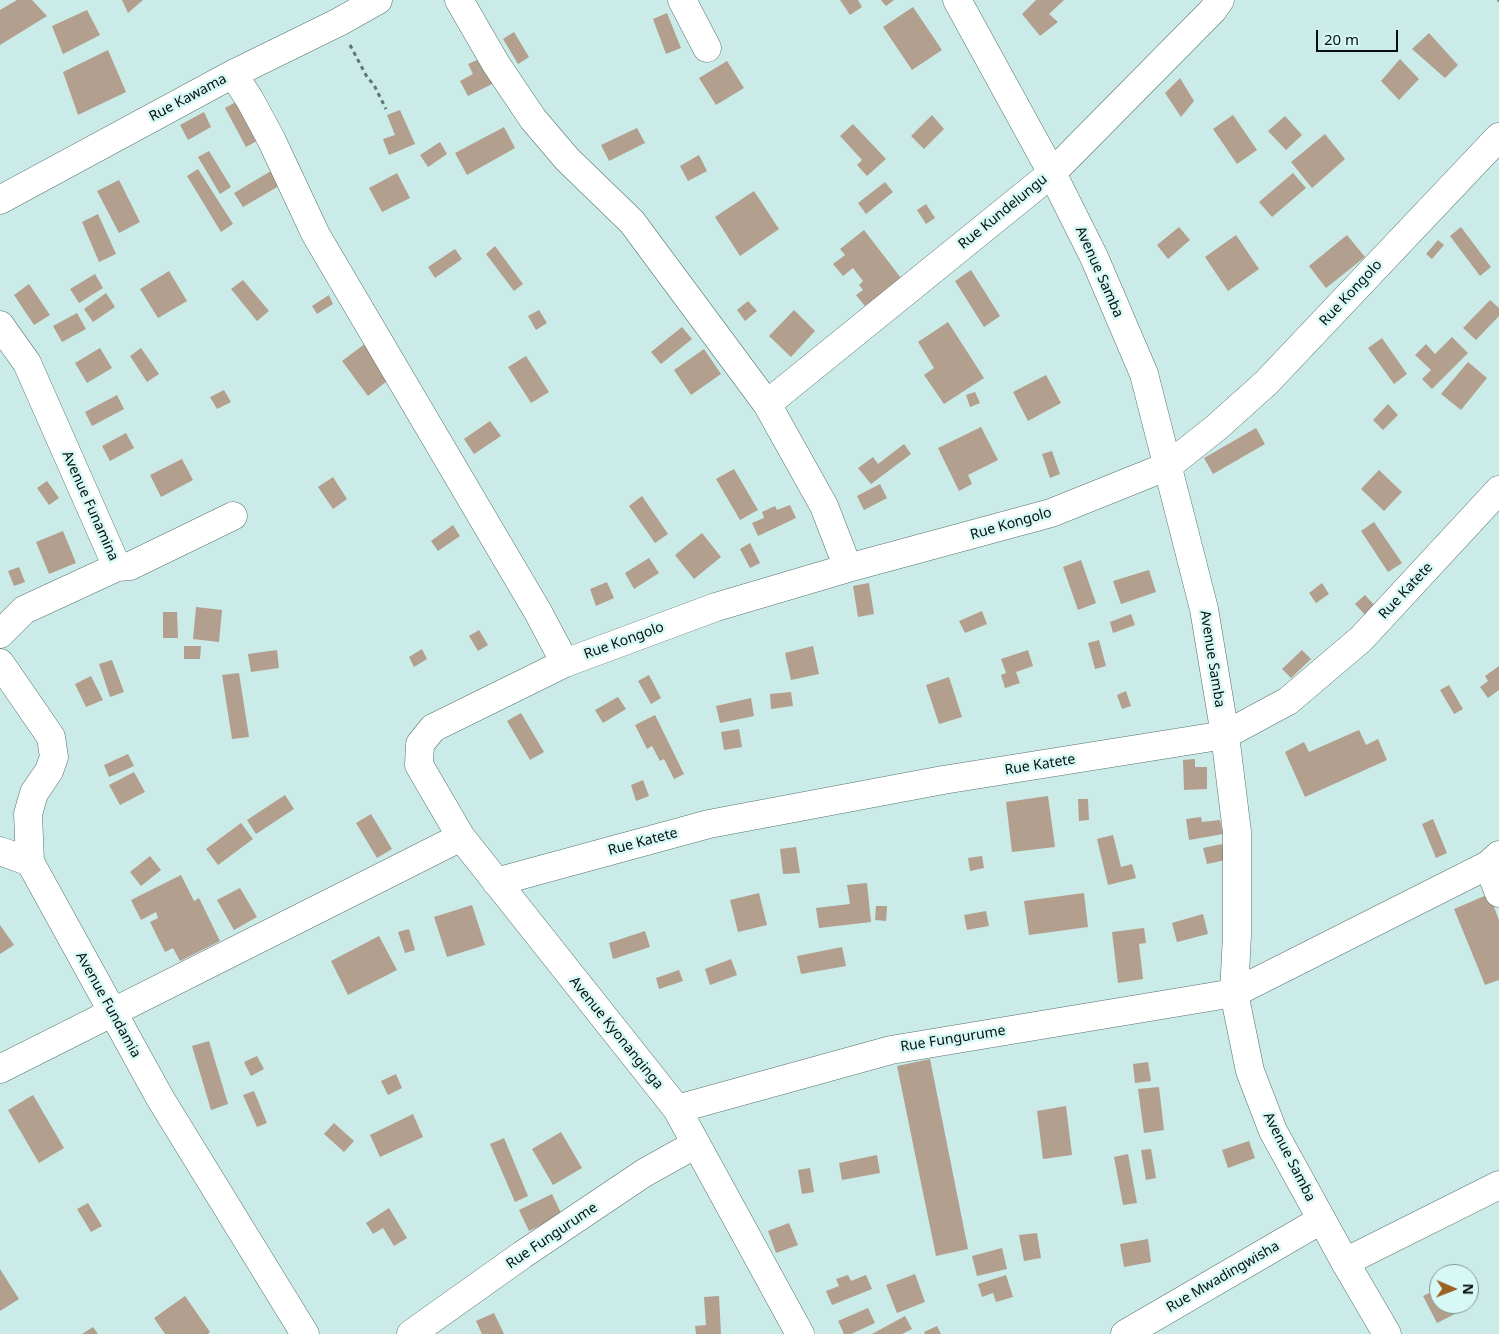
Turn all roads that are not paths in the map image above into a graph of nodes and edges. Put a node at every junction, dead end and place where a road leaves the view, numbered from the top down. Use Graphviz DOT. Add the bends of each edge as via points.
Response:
graph roads {
  1 [pos="378,0"];
  2 [pos="459,0"];
  3 [pos="682,0"];
  4 [pos="957,0"];
  5 [pos="1220,0"];
  6 [pos="707,48"];
  7 [pos="233,74"];
  8 [pos="1499,137"];
  9 [pos="1052,173"];
  10 [pos="0,200"];
  11 [pos="0,324"];
  12 [pos="767,404"];
  13 [pos="1168,466"];
  14 [pos="1499,490"];
  15 [pos="233,516"];
  16 [pos="117,567"];
  17 [pos="848,568"];
  18 [pos="0,634"];
  19 [pos="0,663"];
  20 [pos="566,663"];
  21 [pos="1225,735"];
  22 [pos="420,744"];
  23 [pos="461,837"];
  24 [pos="0,851"];
  25 [pos="1494,860"];
  26 [pos="30,862"];
  27 [pos="496,882"];
  28 [pos="1499,893"];
  29 [pos="1234,993"];
  30 [pos="112,1013"];
  31 [pos="0,1069"];
  32 [pos="677,1109"];
  33 [pos="696,1144"];
  34 [pos="1499,1185"];
  35 [pos="1321,1220"];
  36 [pos="1345,1262"];
  37 [pos="305,1334"];
  38 [pos="411,1334"];
  39 [pos="800,1334"];
  40 [pos="1125,1334"];
  41 [pos="1387,1334"];
  1 -- 7 [label="street, Rue Kawama"];
  2 -- 12 [label="street" via="533,119 568,160 632,222"];
  3 -- 6 [label="street"];
  4 -- 9 [label="street, Avenue Samba"];
  5 -- 9 [label="street, Rue Kundelungu"];
  7 -- 10 [label="street, Rue Kawama"];
  7 -- 20 [label="street" via="271,139 316,235"];
  8 -- 13 [label="street, Rue Kongolo" via="1266,383 1218,427"];
  9 -- 12 [label="street, Rue Kundelungu"];
  9 -- 13 [label="street, Avenue Samba" via="1094,257 1144,374"];
  11 -- 16 [label="street, Avenue Funamina" via="27,363"];
  12 -- 17 [label="street" via="824,506"];
  13 -- 17 [label="street, Rue Kongolo" via="1051,514"];
  13 -- 21 [label="street, Avenue Samba" via="1204,609"];
  14 -- 21 [label="street, Rue Katete" via="1362,639 1288,701"];
  15 -- 16 [label="street" via="130,566"];
  16 -- 18 [label="street, Avenue Funamina" via="24,610"];
  17 -- 20 [label="street, Rue Kongolo" via="716,607"];
  19 -- 26 [label="street, Avenue Fundamia" via="51,737 54,757 34,793 28,814"];
  20 -- 22 [label="street, Rue Kongolo" via="433,728"];
  21 -- 27 [label="street, Rue Katete" via="943,780 709,824"];
  21 -- 29 [label="street, Avenue Samba" via="1237,832"];
  22 -- 23 [label="street, Avenue Kyonanginga" via="419,765"];
  23 -- 27 [label="street, Avenue Kyonanginga"];
  23 -- 30 [label="street"];
  24 -- 26 [label="street"];
  25 -- 28 [label="street"];
  25 -- 29 [label="street, Rue Fungurume"];
  26 -- 30 [label="street, Avenue Fundamia"];
  27 -- 32 [label="street, Avenue Kyonanginga"];
  29 -- 32 [label="street, Rue Fungurume" via="891,1050"];
  29 -- 35 [label="street, Avenue Samba" via="1250,1071 1273,1131"];
  30 -- 31 [label="street"];
  30 -- 37 [label="street, Avenue Fundamia" via="160,1098"];
  32 -- 33 [label="street, Avenue Kyonanginga"];
  33 -- 38 [label="street, Rue Fungurume" via="636,1178"];
  33 -- 39 [label="street, Avenue Kyonanginga"];
  34 -- 36 [label="street"];
  35 -- 36 [label="street, Avenue Samba"];
  35 -- 40 [label="street, Rue Mwadingwisha"];
  36 -- 41 [label="street, Avenue Samba"];
}
